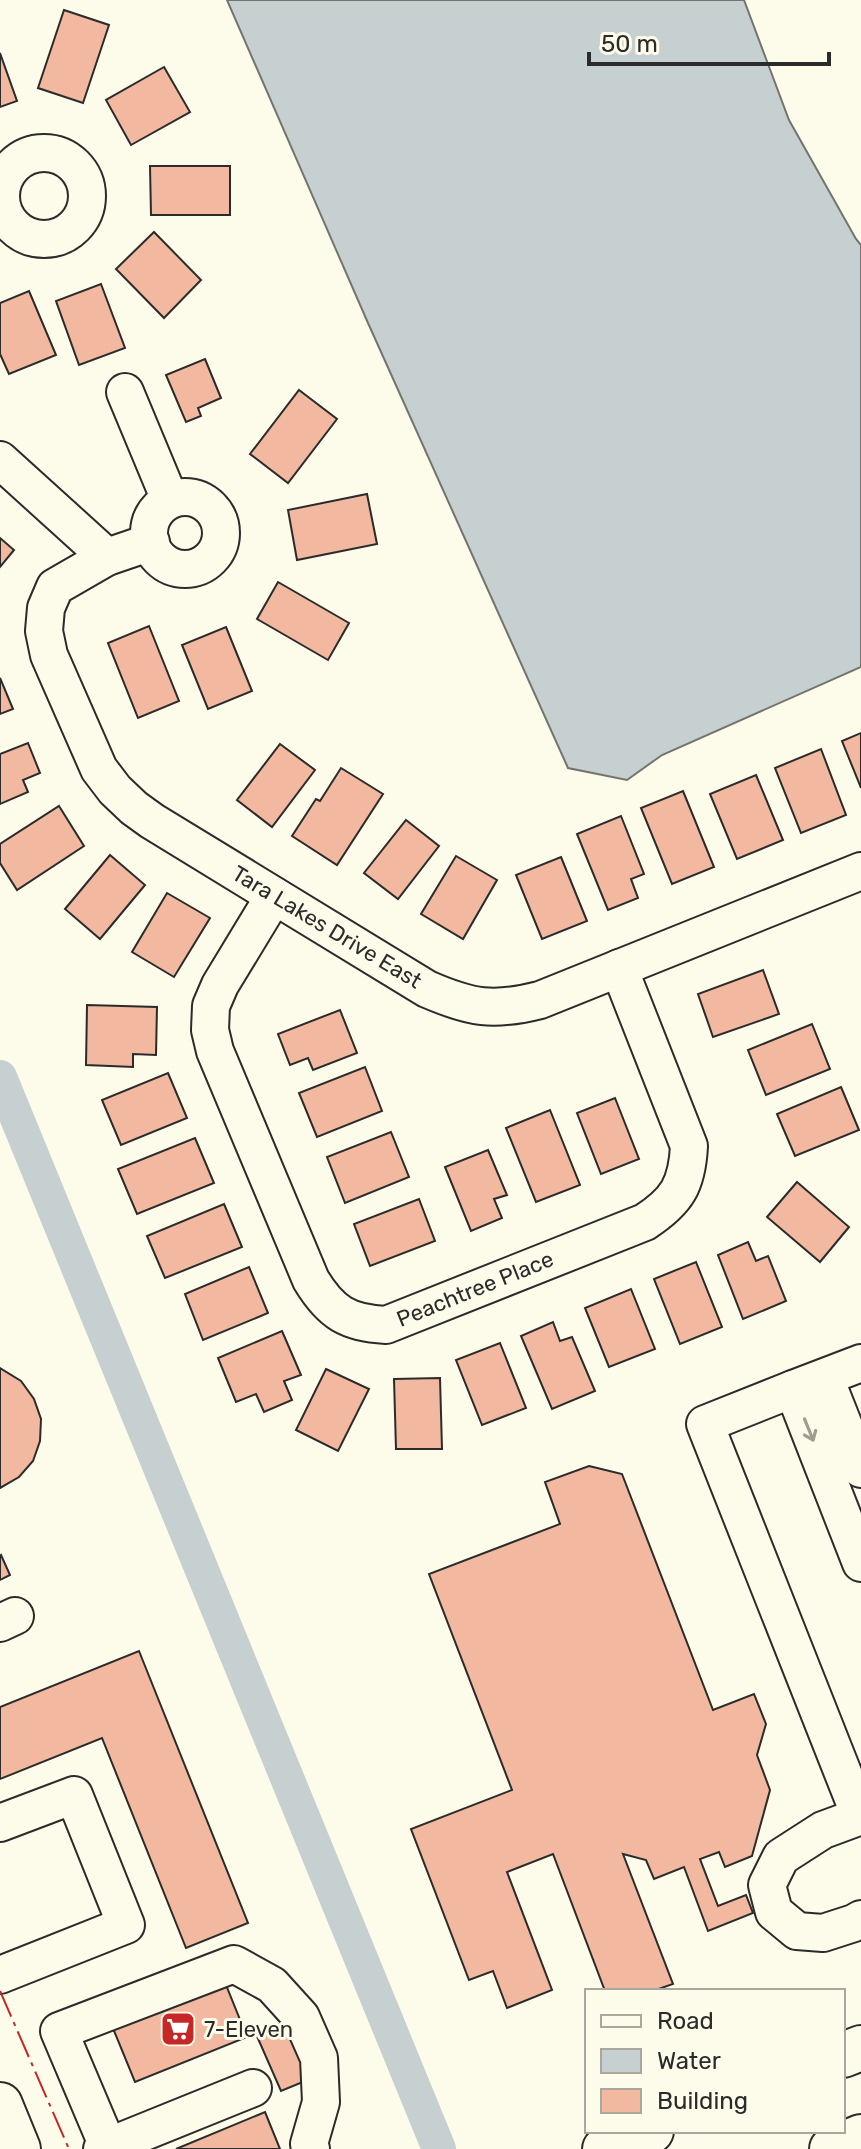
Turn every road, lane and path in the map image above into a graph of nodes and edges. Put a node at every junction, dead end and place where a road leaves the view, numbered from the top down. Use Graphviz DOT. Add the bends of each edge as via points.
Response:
graph roads {
  1 [pos="125,392"];
  2 [pos="0,460"];
  3 [pos="170,500"];
  4 [pos="151,542"];
  5 [pos="107,557"];
  6 [pos="861,871"];
  7 [pos="274,896"];
  8 [pos="619,968"];
  9 [pos="861,1363"];
  10 [pos="809,1383"];
  11 [pos="851,1478"];
  12 [pos="861,1563"];
  13 [pos="861,1816"];
  14 [pos="0,1823"];
  15 [pos="861,1919"];
  16 [pos="0,1975"];
  17 [pos="253,2088"];
  18 [pos="0,2105"];
  19 [pos="646,2133"];
  20 [pos="861,2137"];
  21 [pos="106,2148"];
  22 [pos="18,2149"];
  23 [pos="311,2149"];
  24 [pos="605,2149"];
  25 [pos="832,2149"];
  1 -- 3 [label="street"];
  2 -- 5 [label="street"];
  3 -- 4 [label="street" via="153,518"];
  3 -- 4 [label="street" via="195,498 215,512 218,548 200,566 176,568 156,553"];
  4 -- 5 [label="street, Tara Lakes Drive East"];
  5 -- 7 [label="street, Tara Lakes Drive East" via="55,587 46,608 49,655 87,746 99,769 134,808"];
  6 -- 8 [label="street, Tara Lakes Drive East"];
  7 -- 8 [label="street, Tara Lakes Drive East" via="427,989 470,1005 517,1006"];
  7 -- 8 [label="street, Peachtree Place" via="220,985 211,1006 210,1030 311,1280 323,1300 363,1324 386,1325 645,1222 680,1191 689,1146"];
  9 -- 10 [label="street"];
  10 -- 11 [label="street"];
  10 -- 13 [label="street" via="705,1424"];
  11 -- 12 [label="street"];
  13 -- 15 [label="street" via="823,1830 781,1857 767,1885 774,1912 797,1931 823,1933"];
  14 -- 16 [label="street" via="74,1795 126,1925"];
  17 -- 21 [label="street"];
  18 -- 22 [label="main road"];
  19 -- 24 [label="main road"];
  20 -- 25 [label="main road"];
  21 -- 23 [label="street" via="59,2031 234,1964 272,1985 301,2017 319,2058 321,2102"];
}
